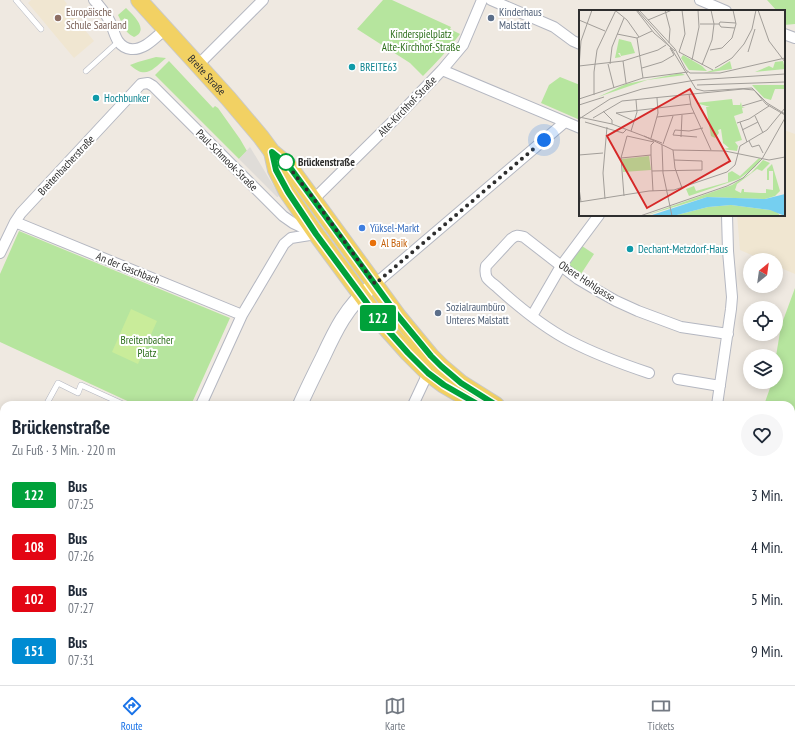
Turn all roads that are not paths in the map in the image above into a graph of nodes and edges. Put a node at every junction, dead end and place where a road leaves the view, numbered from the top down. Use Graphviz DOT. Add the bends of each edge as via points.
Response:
graph roads {
  1 [pos="16,0"];
  2 [pos="94,0"];
  3 [pos="139,0"];
  4 [pos="482,0"];
  5 [pos="491,0"];
  6 [pos="700,0"];
  7 [pos="259,1"];
  8 [pos="724,10"];
  9 [pos="41,29"];
  10 [pos="166,29"];
  11 [pos="785,34"];
  12 [pos="795,38"];
  13 [pos="119,41"];
  14 [pos="579,44"];
  15 [pos="198,65"];
  16 [pos="442,70"];
  17 [pos="86,71"];
  18 [pos="141,84"];
  19 [pos="565,122"];
  20 [pos="579,128"];
  21 [pos="272,152"];
  22 [pos="314,199"];
  23 [pos="597,216"];
  24 [pos="727,216"];
  25 [pos="15,222"];
  26 [pos="316,234"];
  27 [pos="0,253"];
  28 [pos="561,266"];
  29 [pos="375,284"];
  30 [pos="361,295"];
  31 [pos="242,315"];
  32 [pos="532,316"];
  33 [pos="728,334"];
  34 [pos="428,373"];
  35 [pos="649,373"];
  36 [pos="678,379"];
  37 [pos="720,386"];
  38 [pos="48,401"];
  39 [pos="116,401"];
  40 [pos="203,401"];
  41 [pos="302,401"];
  42 [pos="415,401"];
  43 [pos="472,401"];
  44 [pos="490,401"];
  45 [pos="718,401"];
  1 -- 9 [label="lane"];
  2 -- 13 [label="street" via="109,19"];
  3 -- 10 [label="main road, Breite Straße"];
  4 -- 16 [label="street, Alte-Kirchhof-Straße" via="463,45"];
  5 -- 14 [label="street" via="554,27"];
  6 -- 8 [label="street"];
  7 -- 15 [label="street"];
  10 -- 13 [label="street" via="138,49 130,50"];
  10 -- 15 [label="main road, Breite Straße"];
  11 -- 12 [label="street"];
  13 -- 17 [label="lane"];
  15 -- 21 [label="main road, Breite Straße" via="233,103"];
  16 -- 19 [label="street"];
  16 -- 22 [label="street, Alte-Kirchhof-Straße"];
  18 -- 25 [label="street, Breitenbacherstraße"];
  18 -- 26 [label="street, Paul-Schmook-Straße" via="148,83 153,86 288,221"];
  19 -- 20 [label="street"];
  19 -- 29 [label="street"];
  21 -- 22 [label="main road, Breite Straße" via="289,166"];
  21 -- 26 [label="main road, Breite Straße" via="276,170 284,186"];
  22 -- 29 [label="main road, Breite Straße"];
  23 -- 28 [label="street"];
  24 -- 33 [label="street" via="732,297"];
  25 -- 27 [label="street, Breitenbacherstraße"];
  25 -- 31 [label="street, An der Gaschbach"];
  26 -- 30 [label="main road, Breite Straße"];
  26 -- 31 [label="street" via="291,238 284,244"];
  28 -- 32 [label="street"];
  28 -- 32 [label="street, Obere Hohlgasse" via="519,235 511,239 486,266 487,278"];
  28 -- 33 [label="street, Obere Hohlgasse" via="600,292 638,311 681,326"];
  29 -- 30 [label="main road"];
  29 -- 44 [label="main road, Breite Straße" via="431,356 461,383"];
  30 -- 34 [label="main road, Breite Straße" via="396,340"];
  30 -- 41 [label="main road" via="335,332"];
  31 -- 40 [label="street"];
  32 -- 35 [label="street" via="569,340 626,366"];
  33 -- 37 [label="street"];
  34 -- 42 [label="street"];
  34 -- 43 [label="main road, Breite Straße"];
  36 -- 37 [label="street"];
  37 -- 45 [label="street"];
  38 -- 39 [label="lane" via="58,383 78,393 81,385"];
}
